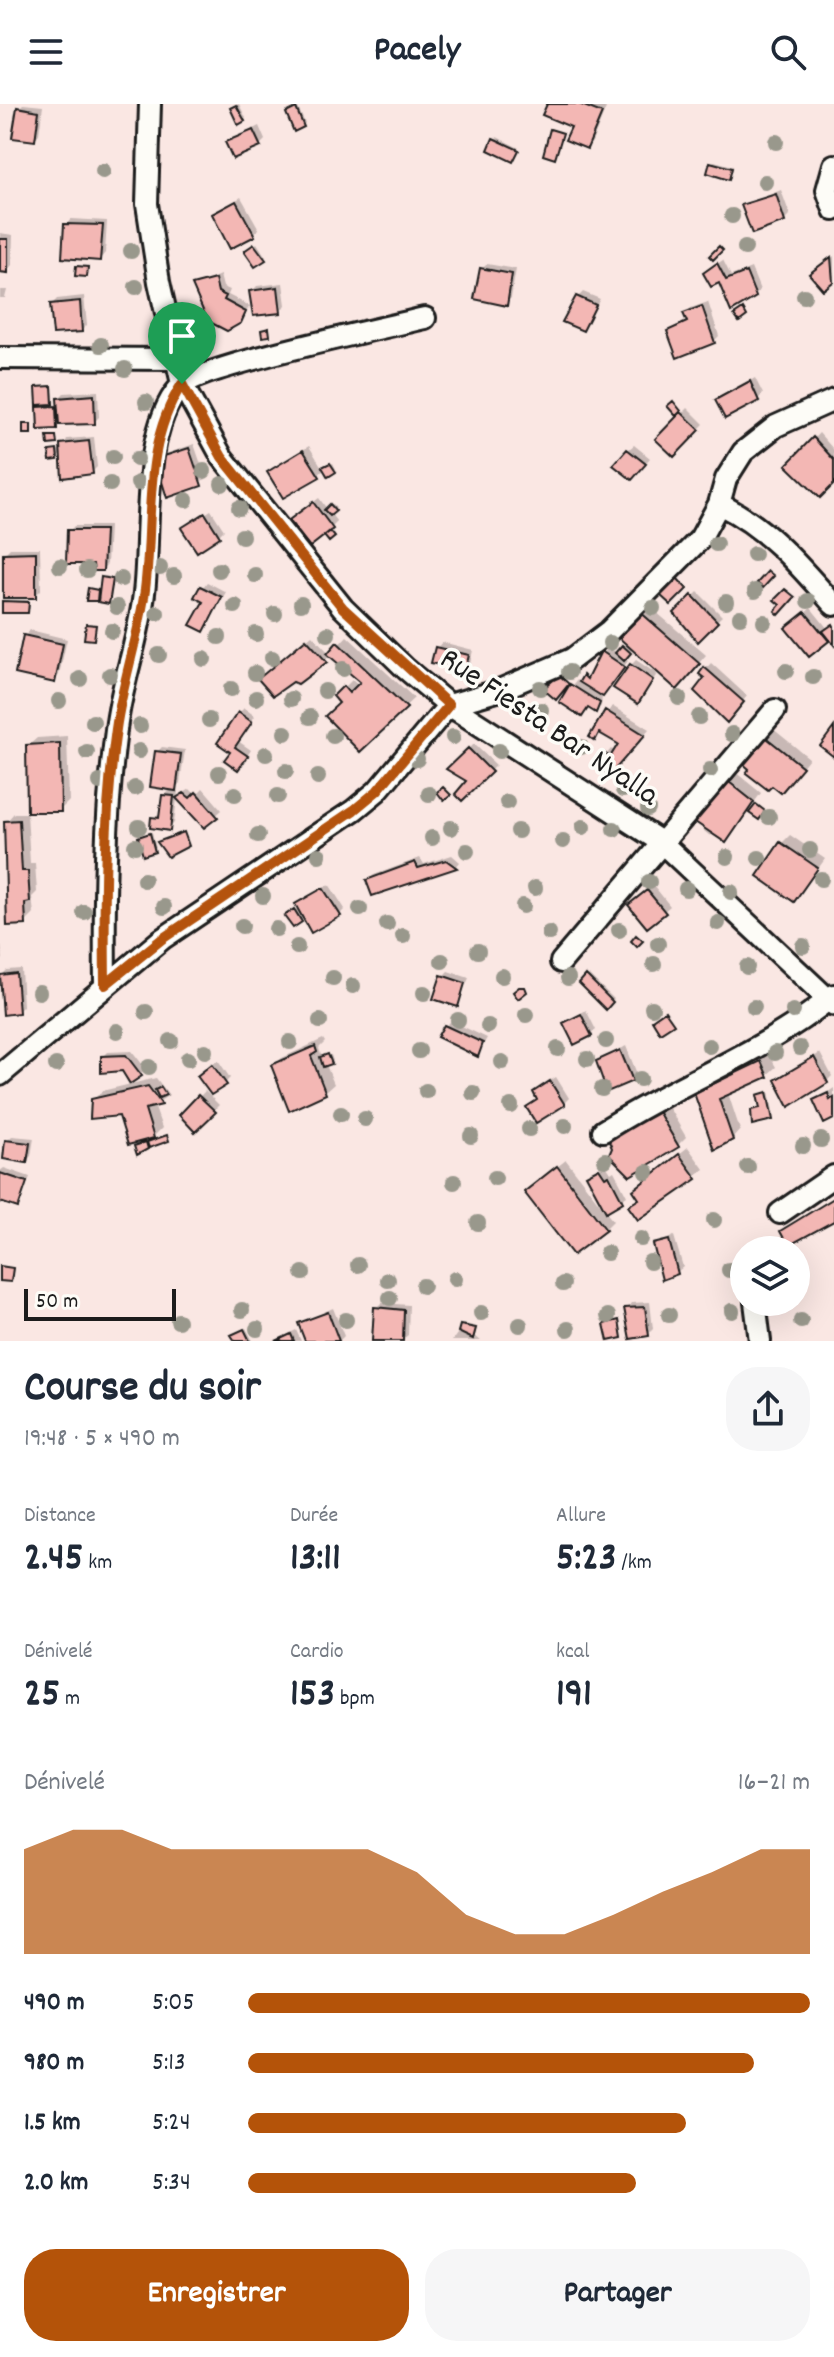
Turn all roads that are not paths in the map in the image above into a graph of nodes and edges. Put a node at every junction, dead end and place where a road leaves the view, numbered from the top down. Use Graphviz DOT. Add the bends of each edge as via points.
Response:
graph roads {
  1 [pos="148,114"];
  2 [pos="834,165"];
  3 [pos="834,210"];
  4 [pos="425,318"];
  5 [pos="0,358"];
  6 [pos="176,359"];
  7 [pos="182,384"];
  8 [pos="834,400"];
  9 [pos="719,504"];
  10 [pos="834,605"];
  11 [pos="449,705"];
  12 [pos="775,710"];
  13 [pos="661,842"];
  14 [pos="561,962"];
  15 [pos="105,985"];
  16 [pos="832,1000"];
  17 [pos="0,1075"];
  18 [pos="603,1131"];
  19 [pos="834,1176"];
  20 [pos="780,1213"];
  21 [pos="757,1316"];
  22 [pos="760,1341"];
  1 -- 6 [label="street, Rue Fiesta Bar Nyalla" via="147,204"];
  2 -- 3 [label="street" via="827,190"];
  4 -- 7 [label="street" via="259,357"];
  5 -- 6 [label="street"];
  6 -- 7 [label="street, Rue Fiesta Bar Nyalla"];
  7 -- 11 [label="street, Rue Fiesta Bar Nyalla" via="222,457 343,608"];
  7 -- 15 [label="street" via="167,406 154,449 144,598 116,727 107,820"];
  8 -- 9 [label="street" via="776,426 743,452 726,479"];
  9 -- 10 [label="street" via="770,535"];
  9 -- 11 [label="street" via="700,539 609,631 572,659"];
  11 -- 13 [label="street, Rue Fiesta Bar Nyalla"];
  11 -- 15 [label="street" via="377,791 354,810 162,939"];
  12 -- 13 [label="street"];
  13 -- 14 [label="street"];
  13 -- 16 [label="street, Rue Fiesta Bar Nyalla"];
  15 -- 17 [label="street"];
  16 -- 18 [label="street"];
  19 -- 20 [label="street"];
  21 -- 22 [label="street"];
}
